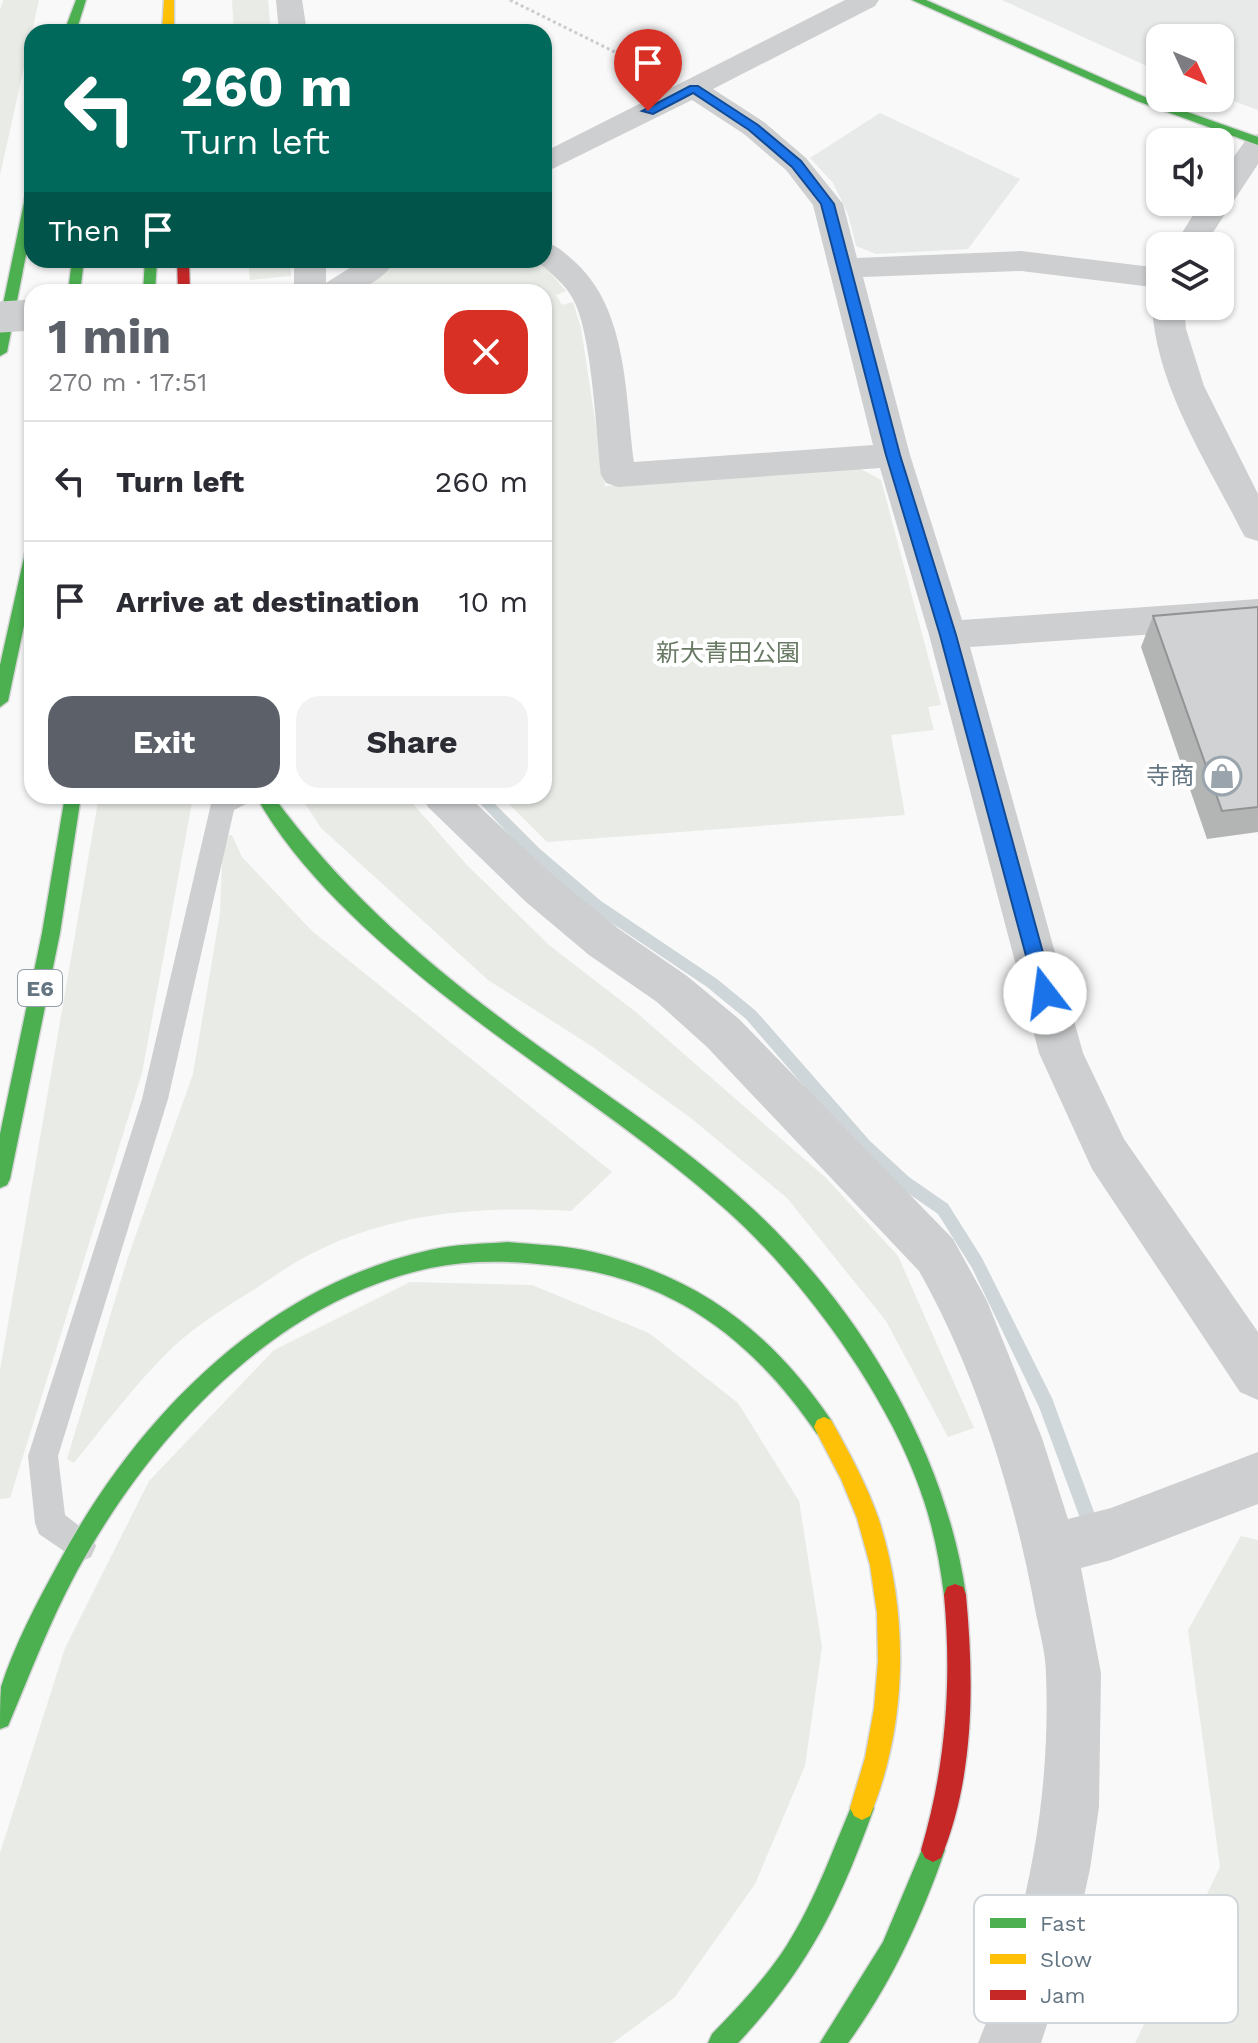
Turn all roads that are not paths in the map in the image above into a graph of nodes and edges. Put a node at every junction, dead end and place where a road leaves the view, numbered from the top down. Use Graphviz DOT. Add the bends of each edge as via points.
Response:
graph roads {
  1 [pos="81,0"];
  2 [pos="169,0"];
  3 [pos="289,0"];
  4 [pos="866,0"];
  5 [pos="917,0"];
  6 [pos="73,24"];
  7 [pos="169,24"];
  8 [pos="292,24"];
  9 [pos="694,89"];
  10 [pos="1258,142"];
  11 [pos="552,160"];
  12 [pos="1234,177"];
  13 [pos="24,233"];
  14 [pos="552,258"];
  15 [pos="371,268"];
  16 [pos="846,268"];
  17 [pos="1146,276"];
  18 [pos="347,284"];
  19 [pos="24,316"];
  20 [pos="0,317"];
  21 [pos="1168,320"];
  22 [pos="0,352"];
  23 [pos="893,455"];
  24 [pos="1258,528"];
  25 [pos="24,590"];
  26 [pos="1258,613"];
  27 [pos="948,635"];
  28 [pos="0,701"];
  29 [pos="72,804"];
  30 [pos="223,804"];
  31 [pos="269,804"];
  32 [pos="451,804"];
  33 [pos="0,1179"];
  34 [pos="1258,1375"];
  35 [pos="1258,1478"];
  36 [pos="80,1546"];
  37 [pos="1051,1550"];
  38 [pos="0,1718"];
  39 [pos="1055,1895"];
  40 [pos="1019,2023"];
  41 [pos="721,2043"];
  42 [pos="833,2043"];
  43 [pos="1009,2043"];
  1 -- 6 [label="main road"];
  2 -- 7 [label="main road"];
  3 -- 8 [label="street"];
  4 -- 9 [label="street"];
  5 -- 10 [label="main road" via="1141,99"];
  9 -- 11 [label="street"];
  9 -- 16 [label="street" via="754,128 796,164 828,204"];
  10 -- 12 [label="street"];
  13 -- 22 [label="main road"];
  14 -- 23 [label="street" via="591,302 601,340 618,475"];
  15 -- 18 [label="street"];
  16 -- 17 [label="street" via="1021,261"];
  16 -- 23 [label="street"];
  19 -- 20 [label="street, bridge"];
  21 -- 24 [label="street" via="1183,375"];
  23 -- 27 [label="street"];
  25 -- 28 [label="main road"];
  26 -- 27 [label="street"];
  27 -- 34 [label="street" via="1061,1053 1108,1154"];
  29 -- 33 [label="main road, E6"];
  30 -- 36 [label="lane" via="155,1099 43,1456 50,1523"];
  31 -- 42 [label="main road" via="327,883 391,943 731,1202 829,1309 880,1383 918,1452 941,1519 954,1590 961,1675 954,1765 931,1864 898,1941"];
  32 -- 37 [label="street" via="552,899 723,1033 936,1255 963,1301 1016,1438"];
  35 -- 37 [label="street" via="1111,1534"];
  36 -- 38 [label="main road" via="53,1594"];
  36 -- 41 [label="main road" via="142,1450 240,1349 341,1285 403,1262 510,1248 574,1257 631,1269 685,1293 735,1325 780,1365 841,1454 869,1515 883,1579 889,1648 885,1716 870,1786 846,1855 777,1980"];
  37 -- 39 [label="street" via="1074,1673 1075,1741"];
  40 -- 43 [label="street"];
}
